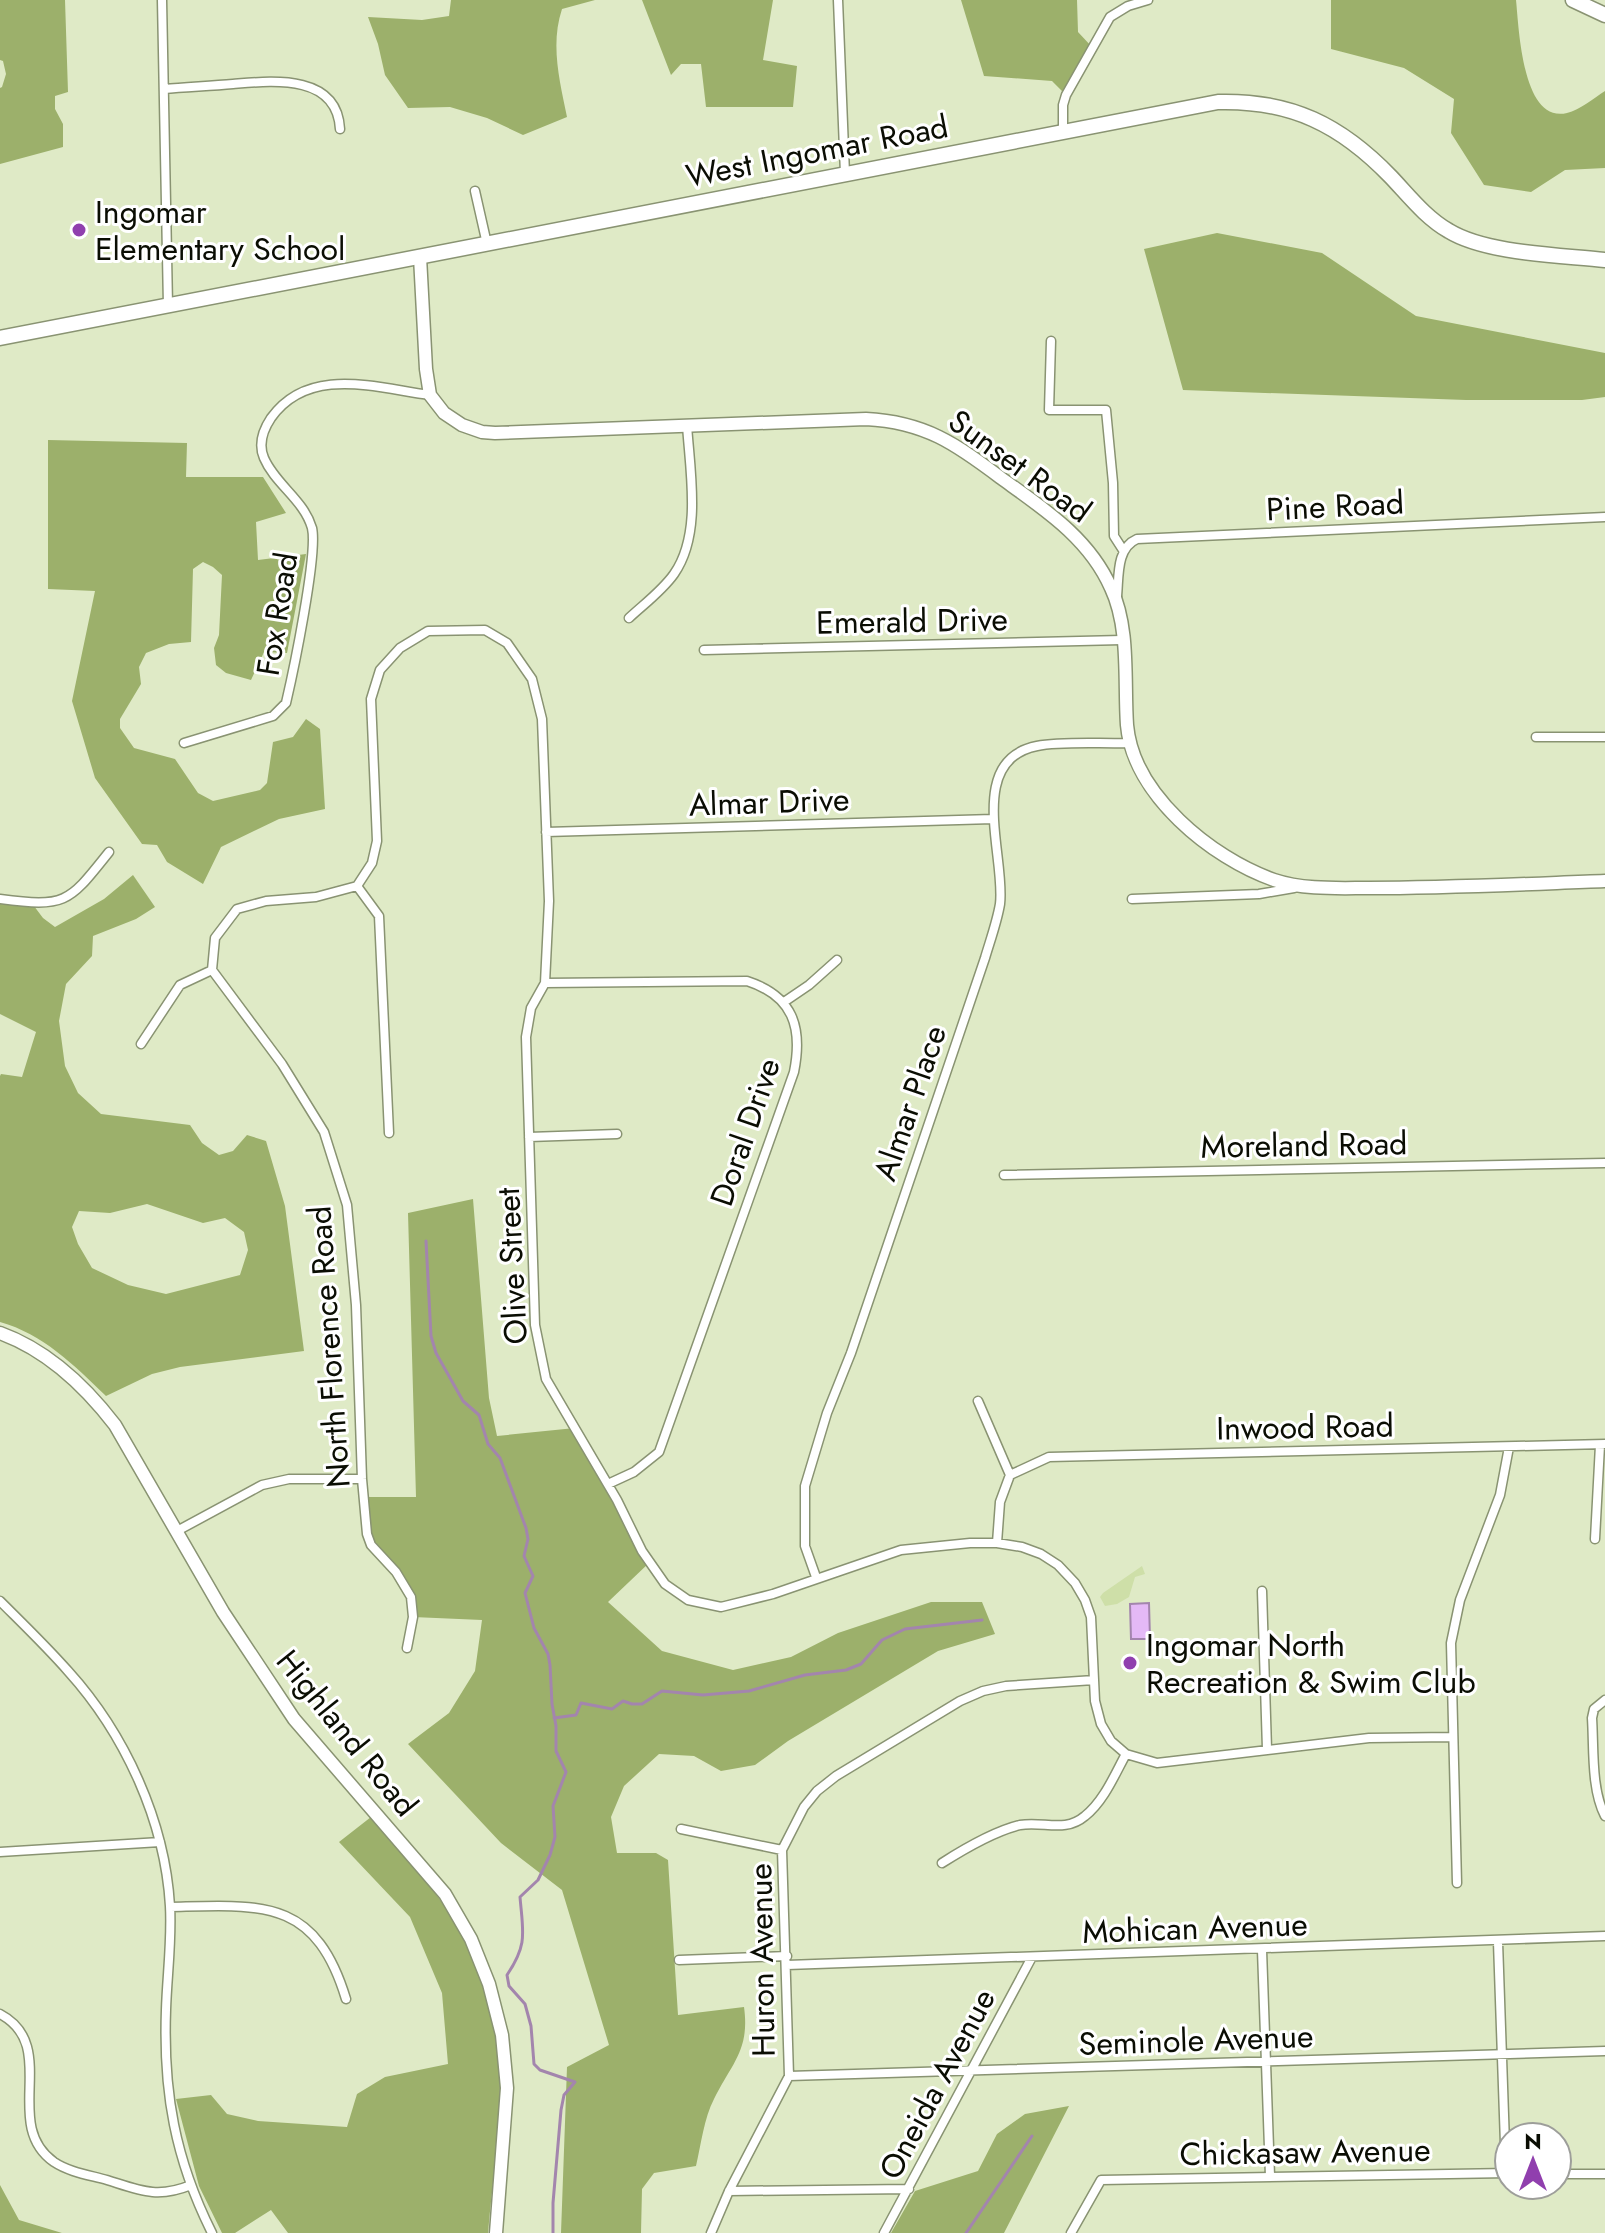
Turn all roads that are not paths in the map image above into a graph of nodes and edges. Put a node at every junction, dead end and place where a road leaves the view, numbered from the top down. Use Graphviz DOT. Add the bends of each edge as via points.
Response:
graph roads {
  1 [pos="162,0"];
  2 [pos="838,0"];
  3 [pos="1148,0"];
  4 [pos="1573,0"];
  5 [pos="1605,15"];
  6 [pos="164,89"];
  7 [pos="340,129"];
  8 [pos="1063,131"];
  9 [pos="845,174"];
  10 [pos="475,191"];
  11 [pos="487,244"];
  12 [pos="420,257"];
  13 [pos="1605,260"];
  14 [pos="168,306"];
  15 [pos="0,338"];
  16 [pos="1051,341"];
  17 [pos="430,395"];
  18 [pos="687,425"];
  19 [pos="1605,517"];
  20 [pos="1123,550"];
  21 [pos="1117,601"];
  22 [pos="629,618"];
  23 [pos="1122,640"];
  24 [pos="704,650"];
  25 [pos="1536,737"];
  26 [pos="1605,737"];
  27 [pos="184,743"];
  28 [pos="1130,743"];
  29 [pos="993,819"];
  30 [pos="546,832"];
  31 [pos="109,852"];
  32 [pos="1605,881"];
  33 [pos="357,886"];
  34 [pos="1301,886"];
  35 [pos="0,899"];
  36 [pos="1132,899"];
  37 [pos="837,960"];
  38 [pos="212,970"];
  39 [pos="545,983"];
  40 [pos="784,1002"];
  41 [pos="141,1044"];
  42 [pos="389,1133"];
  43 [pos="617,1134"];
  44 [pos="529,1137"];
  45 [pos="1605,1163"];
  46 [pos="1004,1175"];
  47 [pos="0,1333"];
  48 [pos="978,1401"];
  49 [pos="1603,1444"];
  50 [pos="1509,1447"];
  51 [pos="1010,1475"];
  52 [pos="362,1479"];
  53 [pos="608,1484"];
  54 [pos="177,1531"];
  55 [pos="1595,1539"];
  56 [pos="997,1543"];
  57 [pos="816,1577"];
  58 [pos="1262,1591"];
  59 [pos="0,1601"];
  60 [pos="407,1648"];
  61 [pos="1094,1680"];
  62 [pos="1605,1700"];
  63 [pos="1452,1737"];
  64 [pos="1267,1749"];
  65 [pos="1126,1754"];
  66 [pos="1604,1816"];
  67 [pos="681,1829"];
  68 [pos="160,1842"];
  69 [pos="782,1850"];
  70 [pos="0,1852"];
  71 [pos="942,1863"];
  72 [pos="1457,1883"];
  73 [pos="170,1907"];
  74 [pos="1605,1936"];
  75 [pos="1498,1942"];
  76 [pos="1262,1950"];
  77 [pos="1032,1957"];
  78 [pos="679,1960"];
  79 [pos="787,1961"];
  80 [pos="346,1999"];
  81 [pos="0,2014"];
  82 [pos="1605,2051"];
  83 [pos="1502,2054"];
  84 [pos="1266,2062"];
  85 [pos="972,2072"];
  86 [pos="789,2076"];
  87 [pos="1505,2121"];
  88 [pos="1493,2173"];
  89 [pos="1573,2174"];
  90 [pos="1605,2174"];
  91 [pos="1270,2176"];
  92 [pos="191,2185"];
  93 [pos="909,2189"];
  94 [pos="729,2191"];
  95 [pos="212,2233"];
  96 [pos="496,2233"];
  97 [pos="711,2233"];
  98 [pos="884,2233"];
  99 [pos="1071,2233"];
  1 -- 6 [label="street"];
  2 -- 9 [label="street"];
  3 -- 8 [label="street" via="1110,17 1066,95"];
  4 -- 5 [label="main road"];
  6 -- 7 [label="street" via="273,81 303,84 328,101"];
  6 -- 14 [label="street"];
  8 -- 9 [label="main road, West Ingomar Road"];
  8 -- 13 [label="main road, West Ingomar Road" via="1218,102 1278,106 1340,132 1415,204 1457,235 1501,247"];
  9 -- 11 [label="main road, West Ingomar Road"];
  10 -- 11 [label="street"];
  11 -- 12 [label="main road, West Ingomar Road"];
  12 -- 14 [label="main road, West Ingomar Road"];
  12 -- 17 [label="street"];
  14 -- 15 [label="main road, West Ingomar Road"];
  16 -- 20 [label="street, Sunset Road" via="1049,410 1106,410 1114,536"];
  17 -- 18 [label="street, Sunset Road" via="444,413 482,432"];
  17 -- 27 [label="street, Fox Road" via="336,383 293,397 270,420 261,441 264,460 313,530 286,703 273,716"];
  18 -- 21 [label="street, Sunset Road" via="866,419 922,428 966,451 1072,532 1101,569"];
  18 -- 22 [label="street" via="691,516 685,554 667,584"];
  19 -- 20 [label="street, Pine Road" via="1143,539 1131,541"];
  20 -- 21 [label="street"];
  21 -- 23 [label="street, Sunset Road"];
  23 -- 24 [label="street, Emerald Drive"];
  23 -- 28 [label="street, Sunset Road"];
  25 -- 26 [label="street"];
  28 -- 29 [label="street, Almar Place" via="1036,746 1016,754 1002,767"];
  28 -- 34 [label="street, Sunset Road" via="1150,788 1186,826 1246,868"];
  29 -- 30 [label="street, Almar Drive"];
  29 -- 57 [label="street, Almar Place" via="1000,903 985,958 805,1486 805,1546"];
  30 -- 33 [label="street, Olive Street" via="542,719 532,679 507,643 485,630 428,631 400,648 380,670 371,699 377,841 372,863"];
  30 -- 39 [label="street, Olive Street"];
  31 -- 35 [label="street" via="71,896 52,902"];
  32 -- 34 [label="street, Sunset Road"];
  33 -- 38 [label="street" via="237,909 215,938"];
  33 -- 42 [label="street" via="379,916"];
  34 -- 36 [label="street" via="1259,894"];
  37 -- 40 [label="street"];
  38 -- 41 [label="street" via="180,985"];
  38 -- 52 [label="street, North Florence Road" via="282,1064 324,1132 347,1205"];
  39 -- 40 [label="street" via="747,981 768,988"];
  39 -- 44 [label="street, Olive Street" via="531,1008 526,1037"];
  40 -- 53 [label="street, Doral Drive" via="797,1033 794,1072 659,1452"];
  43 -- 44 [label="street"];
  44 -- 53 [label="street, Olive Street" via="535,1325 546,1379"];
  45 -- 46 [label="street, Moreland Road"];
  47 -- 54 [label="street, Highland Road" via="58,1366 96,1400"];
  48 -- 51 [label="street"];
  49 -- 50 [label="street, Inwood Road"];
  49 -- 55 [label="street"];
  50 -- 51 [label="street, Inwood Road" via="1049,1457"];
  50 -- 63 [label="street" via="1500,1495 1460,1600 1451,1643"];
  51 -- 56 [label="street" via="1000,1502"];
  52 -- 54 [label="street" via="289,1479 262,1485"];
  52 -- 60 [label="street, North Florence Road" via="371,1545 411,1597"];
  53 -- 57 [label="street, Olive Street" via="642,1551 665,1584 688,1600 721,1607"];
  54 -- 96 [label="street, Highland Road" via="294,1719 445,1894 471,1939 502,2035 507,2088"];
  56 -- 57 [label="street, Olive Street" via="901,1550"];
  56 -- 61 [label="street, Olive Street" via="1041,1554 1075,1583 1091,1617"];
  58 -- 64 [label="street"];
  59 -- 68 [label="street" via="69,1671 103,1718 140,1783"];
  61 -- 65 [label="street, Olive Street" via="1101,1724"];
  61 -- 69 [label="street, Huron Avenue" via="1006,1686 960,1701 817,1791"];
  62 -- 66 [label="street" via="1592,1718"];
  63 -- 64 [label="street" via="1369,1738"];
  63 -- 72 [label="street"];
  64 -- 65 [label="street" via="1157,1763"];
  65 -- 71 [label="street" via="1086,1816 1068,1826 1021,1825"];
  67 -- 69 [label="street"];
  68 -- 70 [label="street"];
  68 -- 73 [label="street"];
  69 -- 79 [label="street, Huron Avenue"];
  73 -- 80 [label="street" via="244,1905 292,1918 326,1949"];
  73 -- 92 [label="street" via="166,2077 171,2120"];
  74 -- 75 [label="street, Mohican Avenue"];
  75 -- 76 [label="street, Mohican Avenue"];
  75 -- 83 [label="street"];
  76 -- 77 [label="street, Mohican Avenue"];
  76 -- 84 [label="street"];
  77 -- 79 [label="street, Mohican Avenue"];
  77 -- 85 [label="street, Oneida Avenue"];
  78 -- 79 [label="street, Mohican Avenue"];
  79 -- 86 [label="street, Huron Avenue"];
  81 -- 92 [label="street" via="14,2023 26,2045 28,2124 41,2151 64,2167 149,2193"];
  82 -- 83 [label="street, Seminole Avenue"];
  83 -- 84 [label="street, Seminole Avenue"];
  83 -- 87 [label="street"];
  84 -- 85 [label="street, Seminole Avenue"];
  84 -- 91 [label="street"];
  85 -- 86 [label="street, Seminole Avenue"];
  85 -- 93 [label="street, Oneida Avenue"];
  86 -- 94 [label="street, Huron Avenue"];
  88 -- 91 [label="street, Chickasaw Avenue"];
  89 -- 90 [label="street"];
  91 -- 99 [label="street, Chickasaw Avenue" via="1101,2180"];
  92 -- 95 [label="street"];
  93 -- 94 [label="street"];
  93 -- 98 [label="street, Oneida Avenue"];
  94 -- 97 [label="street, Huron Avenue"];
}
